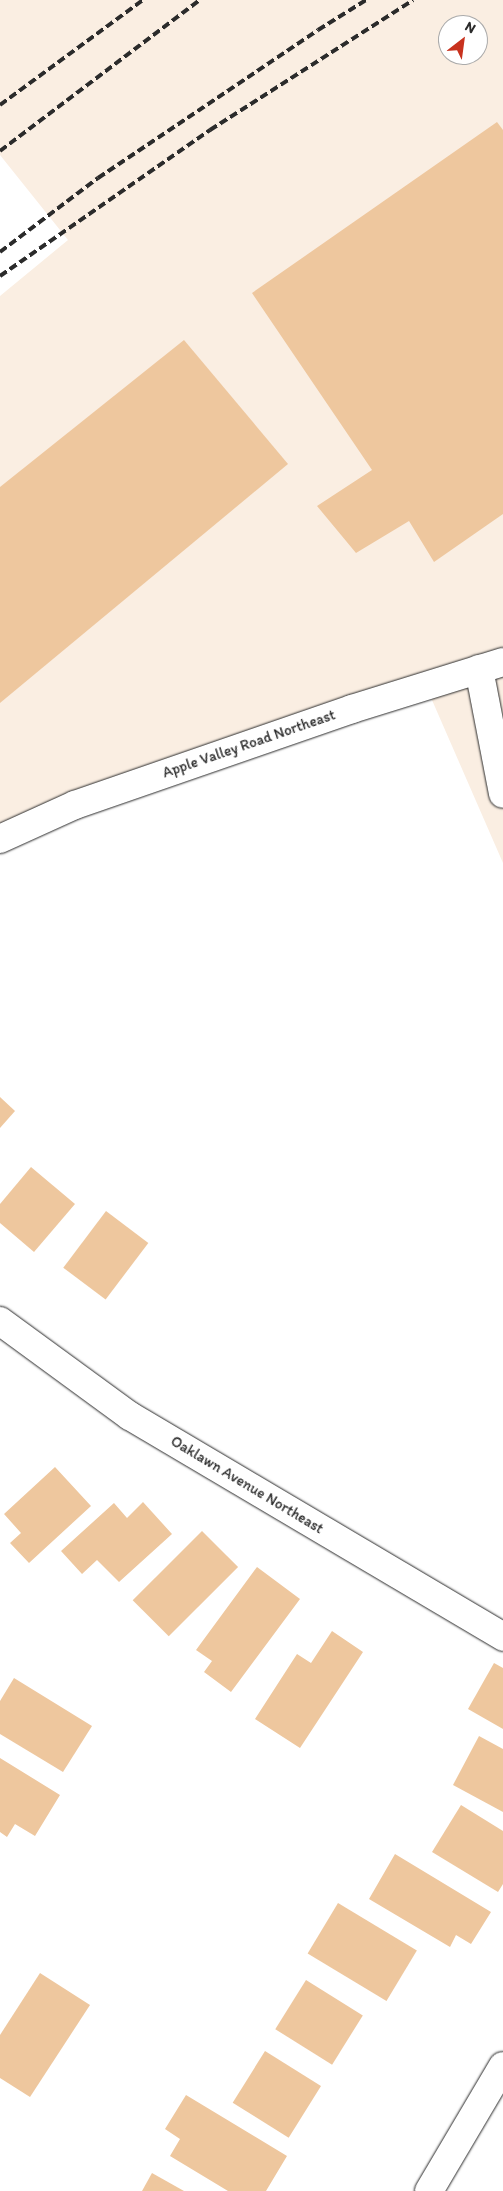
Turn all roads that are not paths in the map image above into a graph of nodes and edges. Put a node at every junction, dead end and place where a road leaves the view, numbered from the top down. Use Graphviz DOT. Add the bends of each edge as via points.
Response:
graph roads {
  1 [pos="491,666"];
  2 [pos="503,794"];
  3 [pos="0,839"];
  4 [pos="0,1321"];
  5 [pos="503,1637"];
  6 [pos="503,2066"];
  7 [pos="429,2191"];
  1 -- 2 [label="street"];
  1 -- 3 [label="street, Apple Valley Road Northeast" via="352,708 75,805"];
  4 -- 5 [label="street, Oaklawn Avenue Northeast" via="130,1416"];
  6 -- 7 [label="street"];
}
